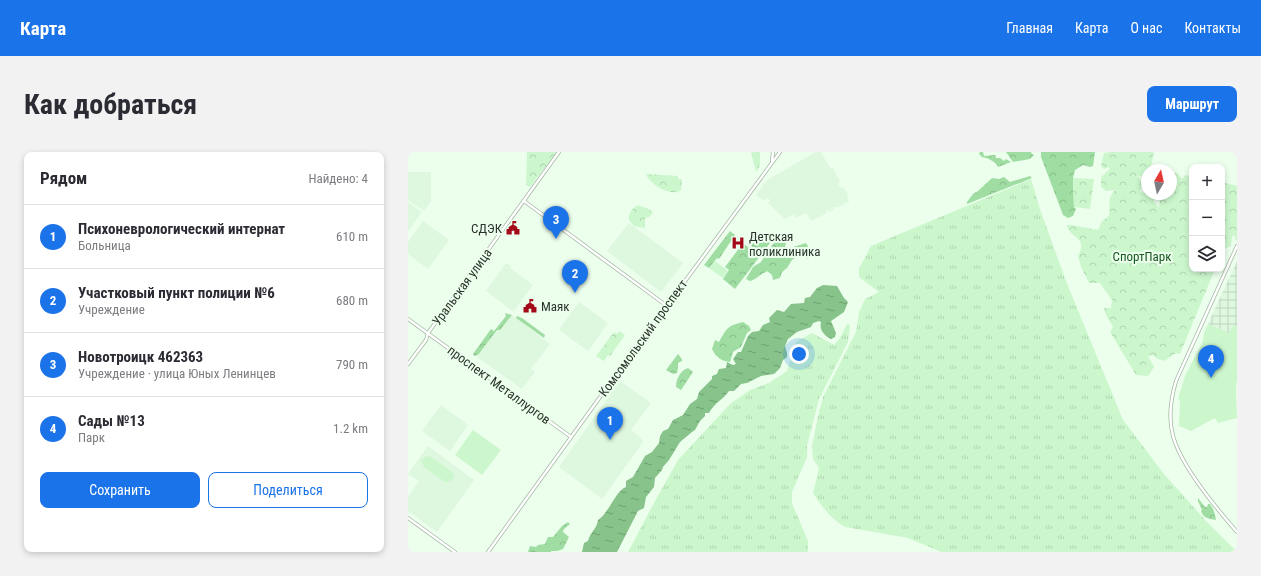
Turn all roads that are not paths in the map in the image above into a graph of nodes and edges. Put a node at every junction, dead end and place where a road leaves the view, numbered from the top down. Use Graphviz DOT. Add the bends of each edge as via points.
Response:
graph roads {
  1 [pos="559,152"];
  2 [pos="773,152"];
  3 [pos="780,152"];
  4 [pos="772,163"];
  5 [pos="524,201"];
  6 [pos="1237,246"];
  7 [pos="667,306"];
  8 [pos="408,319"];
  9 [pos="428,334"];
  10 [pos="408,364"];
  11 [pos="571,437"];
  12 [pos="408,518"];
  13 [pos="1237,532"];
  14 [pos="455,552"];
  15 [pos="488,552"];
  1 -- 5 [label="street, Уральская улица"];
  2 -- 4 [label="street"];
  3 -- 4 [label="street, Комсомольский проспект"];
  4 -- 7 [label="street, Комсомольский проспект"];
  5 -- 7 [label="street"];
  5 -- 9 [label="street, Уральская улица"];
  6 -- 13 [label="street" via="1176,381 1170,420 1173,435 1184,460 1202,488"];
  7 -- 11 [label="street, Комсомольский проспект"];
  8 -- 9 [label="street, проспект Металлургов"];
  9 -- 10 [label="street, Уральская улица"];
  9 -- 11 [label="street, проспект Металлургов"];
  11 -- 15 [label="street, Комсомольский проспект"];
  12 -- 14 [label="street"];
}
